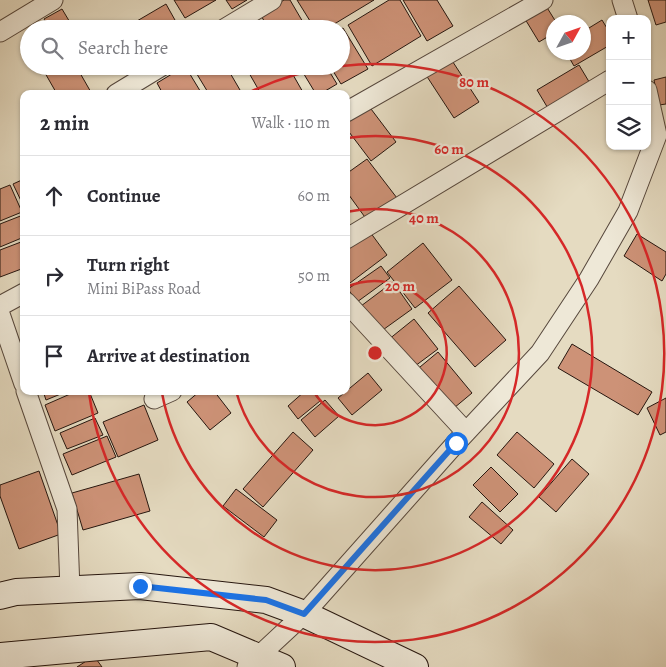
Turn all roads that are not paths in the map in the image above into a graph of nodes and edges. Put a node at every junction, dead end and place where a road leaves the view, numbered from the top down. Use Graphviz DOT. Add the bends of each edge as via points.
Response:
graph roads {
  1 [pos="53,0"];
  2 [pos="272,0"];
  3 [pos="543,0"];
  4 [pos="622,0"];
  5 [pos="627,15"];
  6 [pos="239,20"];
  7 [pos="0,32"];
  8 [pos="147,75"];
  9 [pos="606,82"];
  10 [pos="123,90"];
  11 [pos="650,105"];
  12 [pos="350,110"];
  13 [pos="350,237"];
  14 [pos="20,295"];
  15 [pos="0,306"];
  16 [pos="350,310"];
  17 [pos="0,314"];
  18 [pos="20,372"];
  19 [pos="27,395"];
  20 [pos="163,395"];
  21 [pos="154,399"];
  22 [pos="466,432"];
  23 [pos="70,590"];
  24 [pos="0,596"];
  25 [pos="304,614"];
  26 [pos="0,656"];
  27 [pos="252,661"];
  28 [pos="282,667"];
  29 [pos="415,667"];
  1 -- 7 [label="street"];
  2 -- 6 [label="street"];
  3 -- 12 [label="street"];
  4 -- 5 [label="street"];
  8 -- 10 [label="street"];
  9 -- 13 [label="street"];
  11 -- 22 [label="street" via="657,135 628,211 589,279 540,353"];
  14 -- 15 [label="street"];
  16 -- 22 [label="street"];
  17 -- 18 [label="street"];
  19 -- 23 [label="street" via="67,509"];
  20 -- 21 [label="street"];
  22 -- 25 [label="street"];
  23 -- 24 [label="street" via="16,592"];
  23 -- 25 [label="street" via="140,586 266,600"];
  25 -- 27 [label="street"];
  25 -- 29 [label="street"];
  26 -- 27 [label="street" via="212,637"];
  27 -- 28 [label="street"];
}
